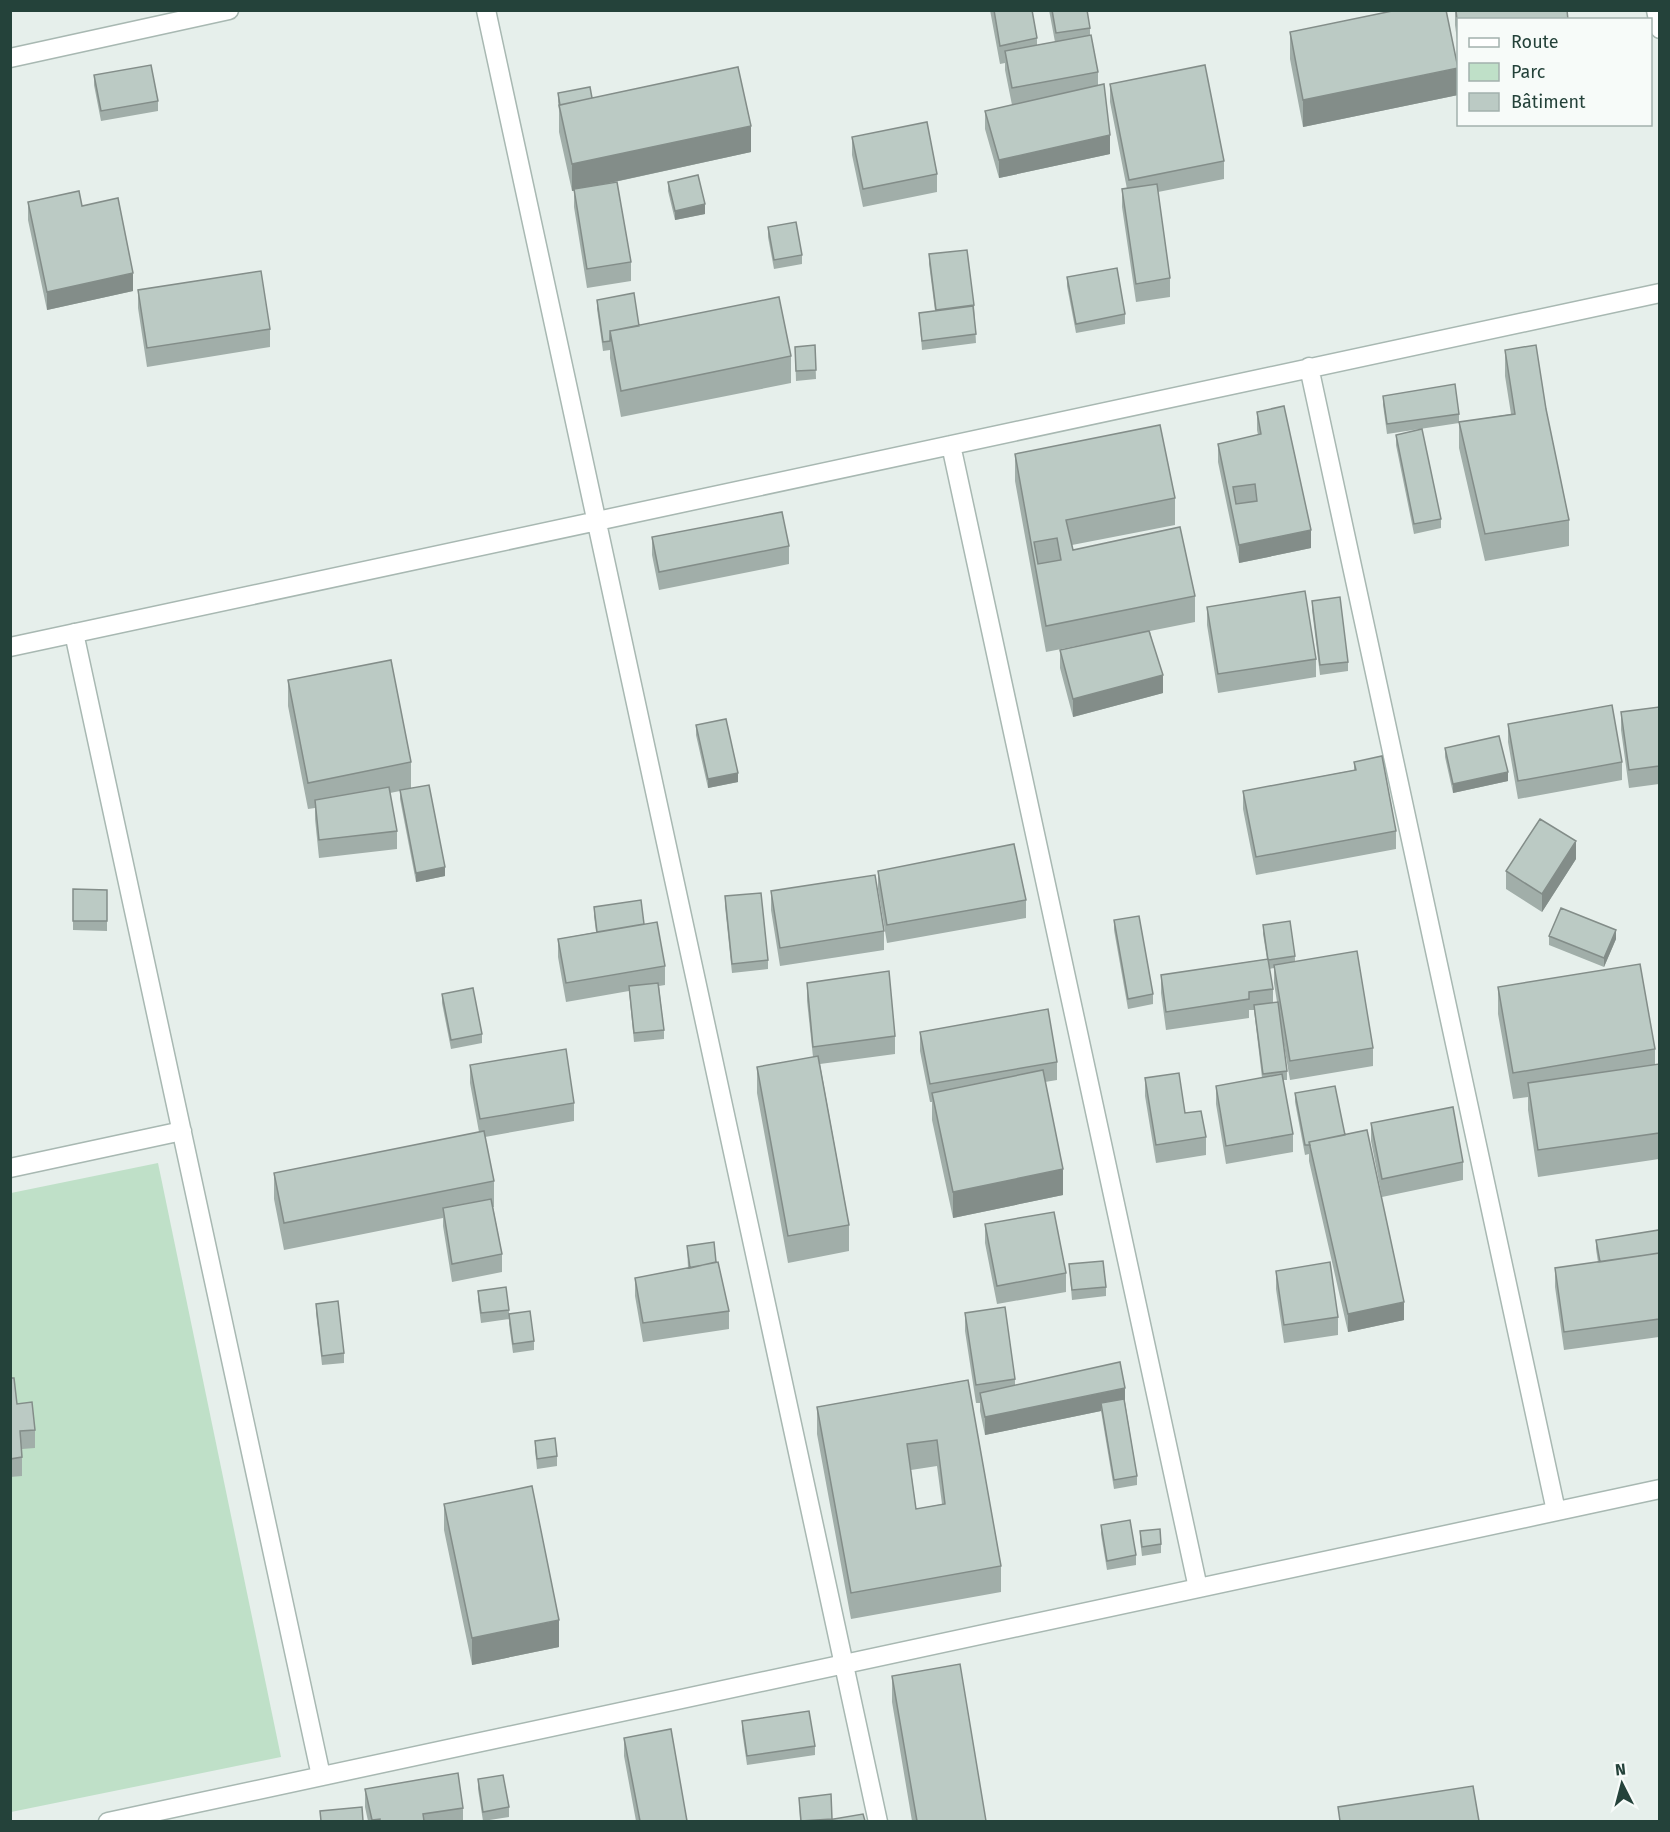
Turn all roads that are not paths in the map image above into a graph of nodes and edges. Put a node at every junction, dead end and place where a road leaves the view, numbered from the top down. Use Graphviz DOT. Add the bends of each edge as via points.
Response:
graph roads {
  1 [pos="229,10"];
  2 [pos="486,10"];
  3 [pos="1656,10"];
  4 [pos="1659,29"];
  5 [pos="10,58"];
  6 [pos="1659,293"];
  7 [pos="1309,368"];
  8 [pos="951,445"];
  9 [pos="597,521"];
  10 [pos="74,633"];
  11 [pos="10,647"];
  12 [pos="182,1131"];
  13 [pos="10,1168"];
  14 [pos="1659,1489"];
  15 [pos="1556,1511"];
  16 [pos="1198,1588"];
  17 [pos="844,1663"];
  18 [pos="321,1776"];
  19 [pos="108,1821"];
  20 [pos="878,1821"];
  1 -- 5 [label="street"];
  2 -- 9 [label="street"];
  3 -- 4 [label="street"];
  6 -- 7 [label="street"];
  7 -- 8 [label="street"];
  7 -- 15 [label="street"];
  8 -- 9 [label="street"];
  8 -- 16 [label="street"];
  9 -- 10 [label="street"];
  9 -- 17 [label="street"];
  10 -- 11 [label="street"];
  10 -- 12 [label="street"];
  12 -- 13 [label="street"];
  12 -- 18 [label="street"];
  14 -- 15 [label="street"];
  15 -- 16 [label="street"];
  16 -- 17 [label="street"];
  17 -- 18 [label="street"];
  17 -- 20 [label="street"];
  18 -- 19 [label="street"];
}
